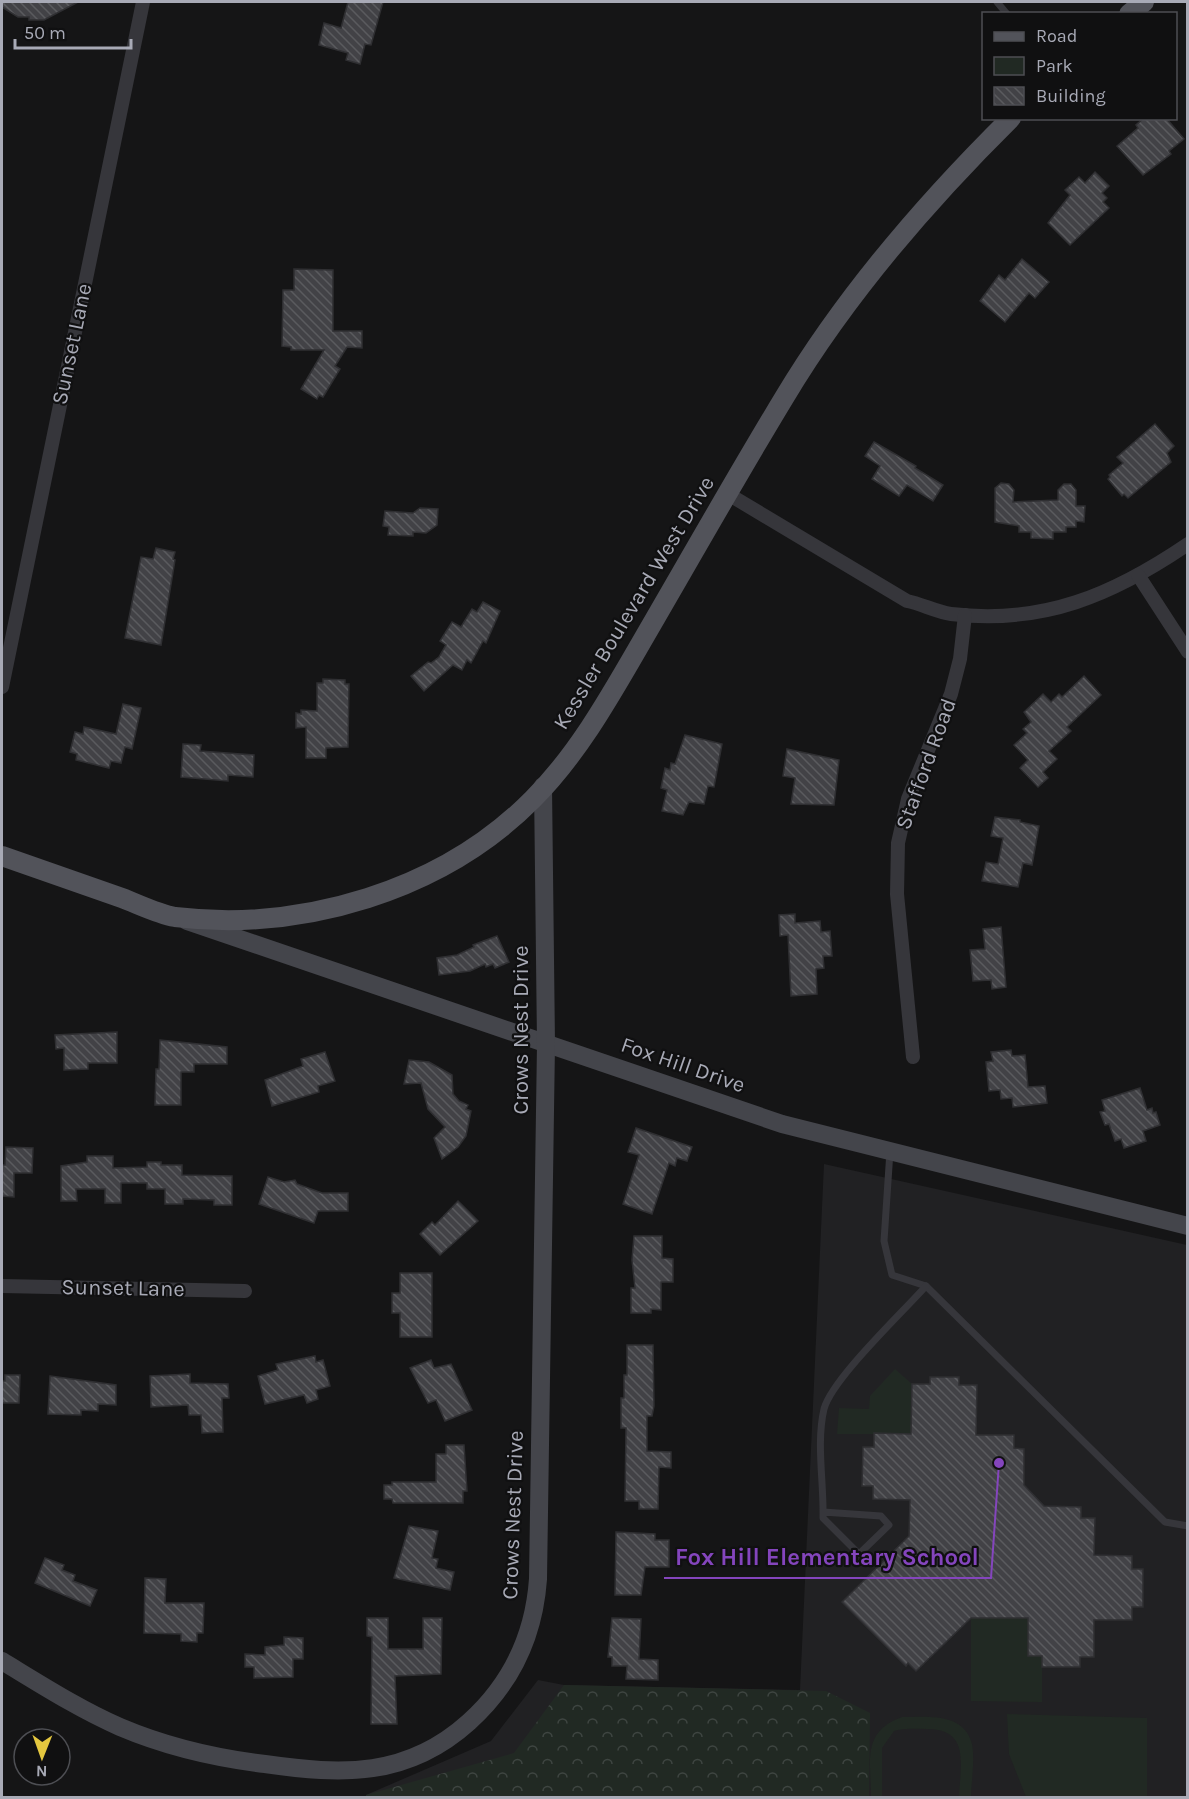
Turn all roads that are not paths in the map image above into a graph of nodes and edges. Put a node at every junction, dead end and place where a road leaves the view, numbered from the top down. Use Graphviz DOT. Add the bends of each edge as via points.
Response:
graph roads {
  1 [pos="143,2"];
  2 [pos="1144,2"];
  3 [pos="1131,12"];
  4 [pos="1009,120"];
  5 [pos="728,494"];
  6 [pos="1188,544"];
  7 [pos="1138,575"];
  8 [pos="965,615"];
  9 [pos="1188,652"];
  10 [pos="2,687"];
  11 [pos="543,786"];
  12 [pos="2,856"];
  13 [pos="174,917"];
  14 [pos="546,1044"];
  15 [pos="913,1057"];
  16 [pos="890,1152"];
  17 [pos="1188,1226"];
  18 [pos="2,1286"];
  19 [pos="926,1286"];
  20 [pos="245,1291"];
  21 [pos="823,1512"];
  22 [pos="1188,1526"];
  23 [pos="2,1661"];
  1 -- 10 [label="street, Sunset Lane"];
  2 -- 3 [label="main road"];
  4 -- 5 [label="main road, Kessler Boulevard West Drive" via="940,193 857,294 785,395"];
  5 -- 8 [label="street" via="907,601"];
  5 -- 11 [label="main road, Kessler Boulevard West Drive" via="607,700"];
  6 -- 7 [label="street"];
  7 -- 8 [label="street" via="1106,593 1070,605 1011,616"];
  7 -- 9 [label="street"];
  8 -- 15 [label="street, Stafford Road" via="951,694 910,792 898,843 897,894"];
  11 -- 13 [label="main road, Kessler Boulevard West Drive" via="527,805 477,844 410,883 370,898 266,918"];
  11 -- 14 [label="street, Crows Nest Drive"];
  12 -- 13 [label="main road, Kessler Boulevard West Drive"];
  13 -- 14 [label="street, Fox Hill Drive"];
  14 -- 16 [label="street, Fox Hill Drive" via="782,1124"];
  14 -- 23 [label="street, Crows Nest Drive" via="538,1579 535,1608 522,1649 493,1698 462,1728 413,1757 379,1768 315,1772 225,1759 162,1742 95,1715"];
  16 -- 17 [label="street, Fox Hill Drive"];
  16 -- 19 [label="lane" via="884,1241 892,1275"];
  18 -- 20 [label="street, Sunset Lane"];
  19 -- 21 [label="lane" via="834,1386 824,1407"];
  19 -- 22 [label="lane" via="1166,1522"];
  21 -- 21 [label="lane" via="823,1518 859,1554 889,1526 881,1516"];
}
